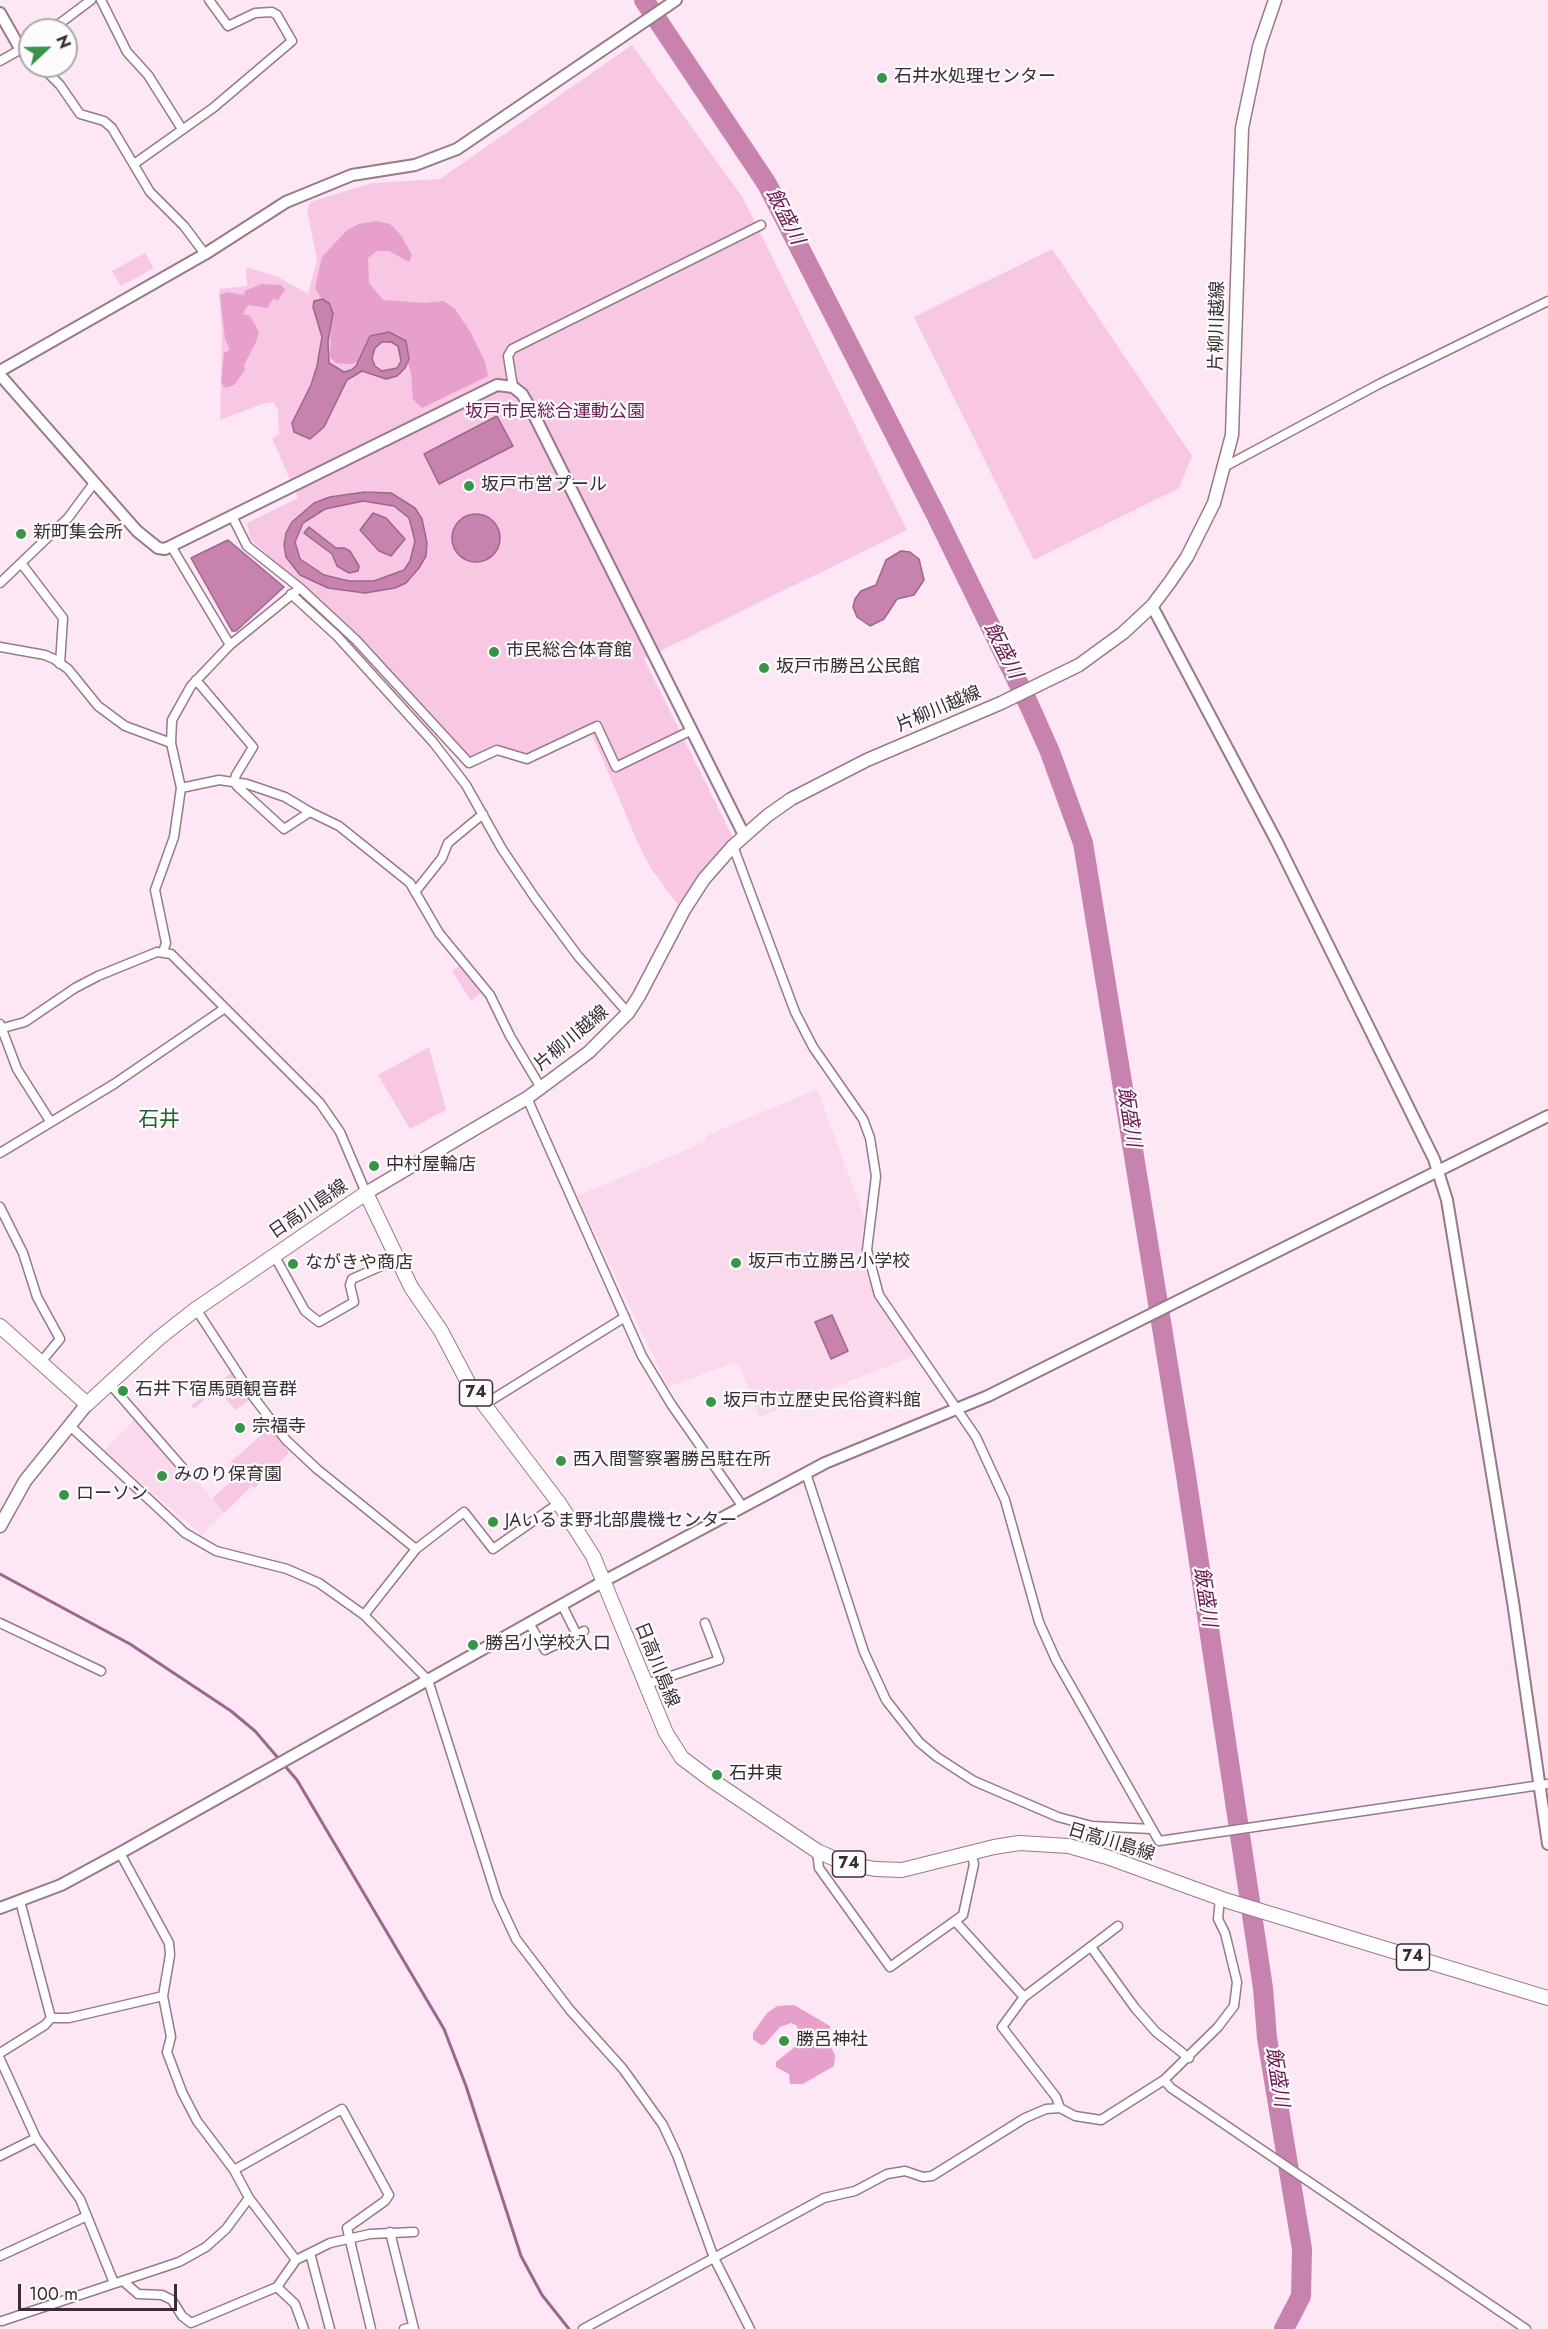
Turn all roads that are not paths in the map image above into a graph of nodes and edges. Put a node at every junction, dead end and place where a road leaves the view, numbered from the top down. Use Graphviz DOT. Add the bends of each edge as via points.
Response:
graph roads {
  1 [pos="101,0"];
  2 [pos="209,0"];
  3 [pos="1275,0"];
  4 [pos="87,1"];
  5 [pos="674,1"];
  6 [pos="0,13"];
  7 [pos="66,18"];
  8 [pos="18,37"];
  9 [pos="18,51"];
  10 [pos="0,61"];
  11 [pos="53,78"];
  12 [pos="182,129"];
  13 [pos="134,164"];
  14 [pos="761,225"];
  15 [pos="205,254"];
  16 [pos="1548,301"];
  17 [pos="0,373"];
  18 [pos="513,387"];
  19 [pos="1226,466"];
  20 [pos="94,483"];
  21 [pos="232,516"];
  22 [pos="171,546"];
  23 [pos="21,563"];
  24 [pos="0,583"];
  25 [pos="300,588"];
  26 [pos="291,594"];
  27 [pos="1152,606"];
  28 [pos="230,645"];
  29 [pos="0,646"];
  30 [pos="60,664"];
  31 [pos="196,680"];
  32 [pos="692,729"];
  33 [pos="171,743"];
  34 [pos="234,782"];
  35 [pos="181,788"];
  36 [pos="310,812"];
  37 [pos="483,814"];
  38 [pos="744,835"];
  39 [pos="732,846"];
  40 [pos="415,892"];
  41 [pos="164,952"];
  42 [pos="225,1008"];
  43 [pos="628,1013"];
  44 [pos="2,1030"];
  45 [pos="542,1088"];
  46 [pos="527,1098"];
  47 [pos="1548,1116"];
  48 [pos="50,1121"];
  49 [pos="0,1153"];
  50 [pos="1437,1170"];
  51 [pos="366,1193"];
  52 [pos="0,1207"];
  53 [pos="274,1255"];
  54 [pos="397,1259"];
  55 [pos="196,1309"];
  56 [pos="625,1317"];
  57 [pos="0,1326"];
  58 [pos="41,1362"];
  59 [pos="109,1383"];
  60 [pos="87,1404"];
  61 [pos="485,1404"];
  62 [pos="958,1409"];
  63 [pos="69,1425"];
  64 [pos="182,1467"];
  65 [pos="806,1473"];
  66 [pos="559,1503"];
  67 [pos="743,1507"];
  68 [pos="0,1526"];
  69 [pos="416,1549"];
  70 [pos="604,1581"];
  71 [pos="562,1605"];
  72 [pos="364,1615"];
  73 [pos="0,1623"];
  74 [pos="529,1623"];
  75 [pos="705,1623"];
  76 [pos="100,1671"];
  77 [pos="428,1680"];
  78 [pos="644,1685"];
  79 [pos="1543,1785"];
  80 [pos="1151,1829"];
  81 [pos="1548,1844"];
  82 [pos="817,1851"];
  83 [pos="971,1852"];
  84 [pos="120,1853"];
  85 [pos="1224,1900"];
  86 [pos="20,1901"];
  87 [pos="0,1908"];
  88 [pos="955,1921"];
  89 [pos="1118,1926"];
  90 [pos="1091,1947"];
  91 [pos="163,1996"];
  92 [pos="1024,1997"];
  93 [pos="1548,1998"];
  94 [pos="51,2018"];
  95 [pos="0,2053"];
  96 [pos="1189,2058"];
  97 [pos="0,2059"];
  98 [pos="1164,2080"];
  99 [pos="1060,2108"];
  100 [pos="36,2138"];
  101 [pos="0,2156"];
  102 [pos="234,2170"];
  103 [pos="249,2198"];
  104 [pos="87,2216"];
  105 [pos="390,2232"];
  106 [pos="414,2232"];
  107 [pos="349,2238"];
  108 [pos="310,2253"];
  109 [pos="0,2256"];
  110 [pos="714,2258"];
  111 [pos="296,2260"];
  112 [pos="118,2282"];
  113 [pos="277,2288"];
  114 [pos="2,2323"];
  115 [pos="410,2328"];
  116 [pos="304,2329"];
  117 [pos="330,2329"];
  118 [pos="371,2329"];
  119 [pos="583,2329"];
  120 [pos="750,2329"];
  121 [pos="1526,2329"];
  1 -- 12 [label="street" via="127,52 148,75"];
  2 -- 12 [label="street" via="228,26 255,13 272,12 292,41"];
  3 -- 19 [label="main road, 片柳川越線" via="1259,47 1242,128 1232,435"];
  4 -- 7 [label="street"];
  5 -- 15 [label="street" via="457,149 415,165 352,175 302,195 267,212"];
  6 -- 8 [label="street"];
  9 -- 10 [label="street"];
  11 -- 13 [label="street" via="80,114 104,121 112,128"];
  12 -- 13 [label="street"];
  13 -- 15 [label="street" via="150,192"];
  14 -- 18 [label="street" via="512,349 508,356"];
  15 -- 17 [label="street"];
  16 -- 19 [label="street" via="1381,383"];
  17 -- 20 [label="street"];
  18 -- 21 [label="street" via="497,385"];
  18 -- 32 [label="street" via="532,411"];
  19 -- 27 [label="main road, 片柳川越線" via="1187,557"];
  20 -- 22 [label="street" via="150,543 158,548"];
  20 -- 23 [label="street" via="68,518"];
  21 -- 22 [label="street"];
  21 -- 25 [label="street" via="247,546"];
  22 -- 28 [label="street"];
  23 -- 24 [label="street"];
  23 -- 30 [label="street" via="63,618"];
  25 -- 26 [label="street"];
  25 -- 32 [label="street" via="356,639 469,763 497,750 527,759 597,726 616,767"];
  26 -- 28 [label="street"];
  26 -- 37 [label="street" via="337,636 424,732 466,785"];
  27 -- 38 [label="main road, 片柳川越線" via="1123,633 1044,684 857,765 791,799"];
  27 -- 50 [label="street" via="1277,842"];
  28 -- 31 [label="street"];
  29 -- 30 [label="street" via="45,655"];
  30 -- 33 [label="street" via="98,706 125,726"];
  31 -- 33 [label="street" via="172,720"];
  31 -- 34 [label="street" via="253,747"];
  32 -- 38 [label="street"];
  33 -- 35 [label="street"];
  34 -- 35 [label="street" via="206,781"];
  34 -- 36 [label="street" via="261,787"];
  34 -- 36 [label="street" via="284,829"];
  35 -- 41 [label="street" via="174,837 155,890 166,943"];
  36 -- 40 [label="street" via="339,826 371,850 410,883"];
  37 -- 40 [label="street" via="448,843 442,858"];
  37 -- 43 [label="street" via="502,849 559,931"];
  38 -- 39 [label="main road, 片柳川越線"];
  39 -- 43 [label="main road, 片柳川越線" via="684,910"];
  39 -- 62 [label="street" via="795,1012 818,1055 863,1119 870,1138 876,1176 867,1250 875,1285 884,1304"];
  40 -- 45 [label="street" via="439,933 490,995"];
  41 -- 42 [label="street" via="174,957"];
  41 -- 44 [label="street" via="98,976 25,1022"];
  42 -- 48 [label="street" via="114,1084"];
  42 -- 51 [label="street" via="328,1113"];
  43 -- 45 [label="main road, 片柳川越線" via="589,1052"];
  44 -- 48 [label="street" via="17,1069"];
  45 -- 46 [label="main road, 片柳川越線"];
  46 -- 51 [label="main road, 片柳川越線"];
  46 -- 56 [label="street"];
  47 -- 50 [label="street"];
  48 -- 49 [label="street"];
  50 -- 62 [label="street"];
  50 -- 79 [label="street" via="1455,1232"];
  51 -- 53 [label="main road, 日高川島線"];
  51 -- 54 [label="main road, 日高川島線 / 74"];
  52 -- 58 [label="street" via="23,1253 37,1297 60,1339"];
  53 -- 54 [label="street" via="305,1311 319,1322 354,1302 352,1280"];
  53 -- 55 [label="main road, 日高川島線"];
  54 -- 61 [label="main road, 日高川島線 / 74" via="470,1386"];
  55 -- 59 [label="main road, 日高川島線"];
  55 -- 69 [label="street" via="286,1440"];
  56 -- 61 [label="street"];
  56 -- 67 [label="street" via="654,1377"];
  57 -- 58 [label="main road"];
  58 -- 60 [label="main road"];
  59 -- 60 [label="main road, 日高川島線"];
  59 -- 64 [label="street"];
  60 -- 63 [label="main road"];
  61 -- 66 [label="main road, 日高川島線 / 74"];
  62 -- 65 [label="street"];
  62 -- 80 [label="street" via="976,1437 1005,1500 1039,1622 1056,1660"];
  63 -- 68 [label="main road" via="25,1481"];
  63 -- 72 [label="street" via="199,1542 234,1557 302,1574"];
  65 -- 67 [label="street"];
  65 -- 80 [label="street" via="864,1652 886,1700 919,1742 974,1781 1058,1817 1092,1826"];
  66 -- 69 [label="street" via="493,1549 464,1512"];
  66 -- 70 [label="main road, 日高川島線 / 74"];
  67 -- 70 [label="street"];
  69 -- 72 [label="street"];
  70 -- 71 [label="street"];
  70 -- 78 [label="main road, 日高川島線 / 74"];
  71 -- 74 [label="street"];
  71 -- 74 [label="street" via="580,1633 545,1650"];
  72 -- 77 [label="street"];
  73 -- 76 [label="street"];
  74 -- 77 [label="street"];
  75 -- 78 [label="street" via="719,1660"];
  77 -- 84 [label="street"];
  77 -- 110 [label="street" via="497,1898 516,1939 570,2010 623,2069 663,2125"];
  78 -- 82 [label="main road, 日高川島線 / 74" via="666,1733 690,1765"];
  79 -- 80 [label="street" via="1163,1842"];
  79 -- 81 [label="street"];
  82 -- 83 [label="main road, 日高川島線 / 74" via="844,1863 902,1870"];
  82 -- 88 [label="street" via="819,1868 890,1967"];
  83 -- 85 [label="main road, 日高川島線 / 74" via="1019,1843 1069,1846"];
  83 -- 88 [label="street" via="974,1864 966,1907"];
  84 -- 86 [label="street" via="61,1885"];
  84 -- 91 [label="street" via="170,1944"];
  85 -- 93 [label="main road, 日高川島線 / 74"];
  85 -- 96 [label="street" via="1217,1913 1237,1982 1236,1998 1229,2016"];
  86 -- 87 [label="street"];
  86 -- 94 [label="street"];
  88 -- 92 [label="street"];
  89 -- 90 [label="street"];
  90 -- 92 [label="street"];
  90 -- 96 [label="street" via="1156,2032"];
  91 -- 94 [label="street" via="69,2018"];
  91 -- 102 [label="street" via="171,2037 167,2052 171,2064 197,2121"];
  92 -- 99 [label="street" via="1002,2026 1056,2097"];
  94 -- 95 [label="street"];
  96 -- 98 [label="street"];
  97 -- 100 [label="street"];
  98 -- 99 [label="street" via="1101,2120 1075,2116"];
  98 -- 121 [label="street"];
  99 -- 110 [label="street" via="1024,2118 932,2176 905,2171 887,2174 855,2191 824,2198"];
  100 -- 101 [label="street"];
  100 -- 104 [label="street" via="70,2184"];
  102 -- 103 [label="street"];
  102 -- 107 [label="street" via="342,2109 389,2195 350,2224"];
  103 -- 111 [label="street"];
  103 -- 112 [label="street" via="226,2229 206,2247 179,2262"];
  104 -- 109 [label="street"];
  104 -- 112 [label="street"];
  105 -- 106 [label="street"];
  105 -- 107 [label="street"];
  105 -- 115 [label="street"];
  107 -- 108 [label="street"];
  107 -- 118 [label="street"];
  108 -- 111 [label="street"];
  108 -- 117 [label="street"];
  110 -- 119 [label="street"];
  110 -- 120 [label="street"];
  111 -- 113 [label="street"];
  112 -- 113 [label="street" via="138,2294 162,2295 172,2300 191,2323"];
  112 -- 114 [label="street"];
  113 -- 116 [label="street" via="295,2304"];
}
